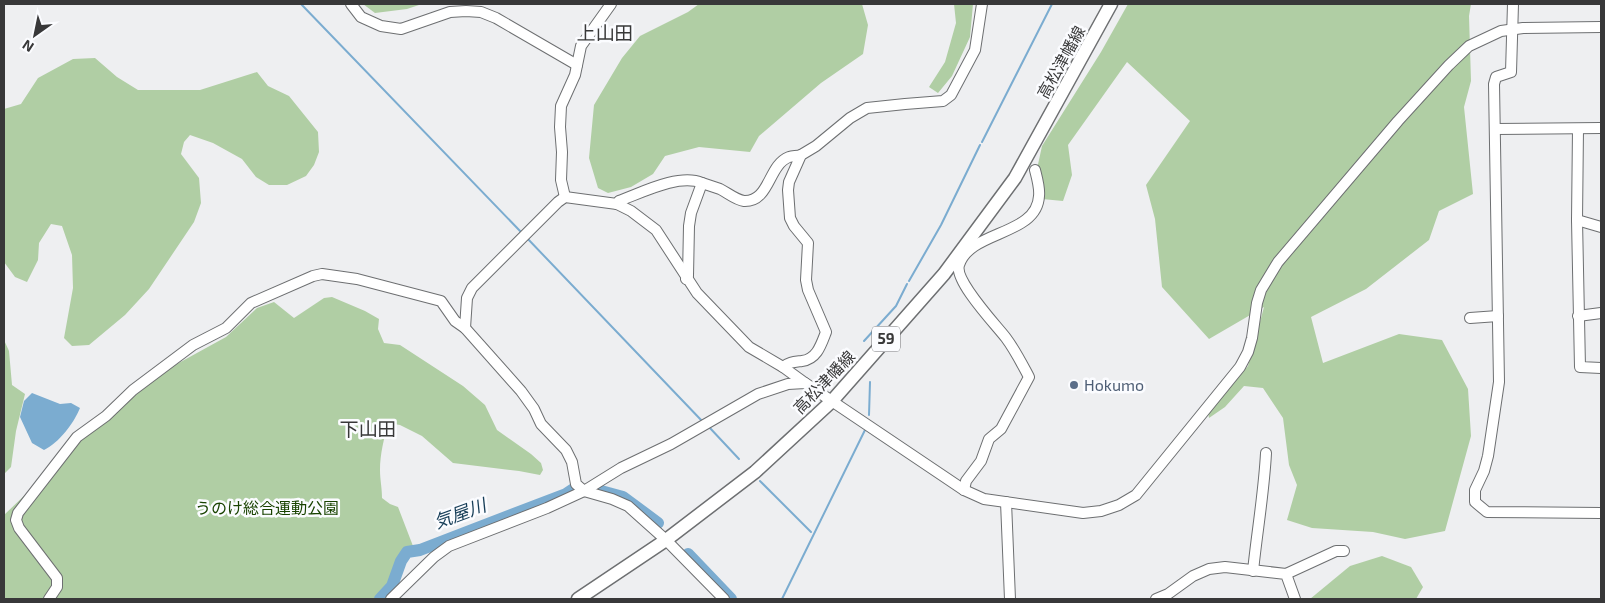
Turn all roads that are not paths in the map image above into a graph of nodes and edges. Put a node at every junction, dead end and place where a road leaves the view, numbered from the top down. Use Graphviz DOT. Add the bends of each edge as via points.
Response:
graph roads {
  1 [pos="351,4"];
  2 [pos="610,4"];
  3 [pos="982,4"];
  4 [pos="1111,4"];
  5 [pos="1513,4"];
  6 [pos="1601,27"];
  7 [pos="1513,30"];
  8 [pos="576,65"];
  9 [pos="1601,128"];
  10 [pos="1496,129"];
  11 [pos="1578,129"];
  12 [pos="801,155"];
  13 [pos="1035,170"];
  14 [pos="702,183"];
  15 [pos="565,197"];
  16 [pos="617,204"];
  17 [pos="1577,220"];
  18 [pos="1601,227"];
  19 [pos="975,231"];
  20 [pos="986,240"];
  21 [pos="686,279"];
  22 [pos="1601,313"];
  23 [pos="1498,316"];
  24 [pos="1578,316"];
  25 [pos="1470,318"];
  26 [pos="465,328"];
  27 [pos="783,366"];
  28 [pos="1601,368"];
  29 [pos="805,383"];
  30 [pos="832,401"];
  31 [pos="1266,453"];
  32 [pos="964,490"];
  33 [pos="584,491"];
  34 [pos="1006,502"];
  35 [pos="1601,513"];
  36 [pos="666,540"];
  37 [pos="1344,551"];
  38 [pos="1253,571"];
  39 [pos="1286,574"];
  40 [pos="49,599"];
  41 [pos="391,599"];
  42 [pos="578,599"];
  43 [pos="724,599"];
  44 [pos="1010,599"];
  45 [pos="1156,599"];
  46 [pos="1295,599"];
  1 -- 8 [label="street" via="362,18 381,26 401,29 450,12 481,12"];
  2 -- 8 [label="street" via="581,46"];
  3 -- 12 [label="street" via="975,50 951,95 943,101 867,108"];
  4 -- 19 [label="main road, 高松津幡線 / 59" via="1015,178"];
  5 -- 7 [label="street"];
  6 -- 7 [label="street"];
  7 -- 10 [label="street" via="1511,72 1496,77 1494,84"];
  7 -- 34 [label="street" via="1501,31 1474,44 1449,65 1278,262 1261,290 1252,338 1240,367 1136,495 1119,505 1092,512"];
  8 -- 15 [label="street" via="561,106 561,180"];
  9 -- 11 [label="street"];
  10 -- 11 [label="street"];
  10 -- 23 [label="street"];
  11 -- 17 [label="street"];
  12 -- 14 [label="street" via="789,157 781,163 761,194 745,201"];
  12 -- 27 [label="street" via="789,182 790,218 808,243 807,285 826,332 814,357"];
  13 -- 20 [label="street" via="1039,197 1031,215 1024,222"];
  14 -- 16 [label="street" via="694,180 664,184"];
  14 -- 21 [label="street" via="691,213"];
  15 -- 16 [label="street"];
  15 -- 26 [label="street" via="472,288 467,298"];
  16 -- 21 [label="street" via="656,230"];
  17 -- 18 [label="street"];
  17 -- 24 [label="street"];
  19 -- 20 [label="street"];
  19 -- 30 [label="main road, 高松津幡線 / 59" via="944,274"];
  20 -- 32 [label="street" via="962,260 958,269 974,298 1006,339 1029,377 1001,429 989,439 981,461 966,481"];
  21 -- 27 [label="street" via="749,347"];
  22 -- 24 [label="street"];
  23 -- 25 [label="street"];
  23 -- 35 [label="street" via="1499,382 1484,471 1475,490 1475,502 1487,512"];
  24 -- 28 [label="street" via="1580,367"];
  26 -- 33 [label="street" via="521,391 541,424 566,450 576,484"];
  26 -- 40 [label="street" via="455,321 441,301 357,278 313,276 251,303 226,328 193,345 77,438 18,513 19,528 57,578 57,587"];
  27 -- 29 [label="street"];
  29 -- 30 [label="street"];
  29 -- 33 [label="street" via="788,384 758,394"];
  30 -- 32 [label="street"];
  30 -- 36 [label="main road, 高松津幡線 / 59" via="754,472"];
  31 -- 38 [label="street"];
  32 -- 34 [label="street" via="984,499"];
  33 -- 36 [label="street" via="628,506"];
  33 -- 41 [label="street" via="449,546"];
  34 -- 44 [label="street"];
  36 -- 42 [label="main road, 高松津幡線 / 59"];
  36 -- 43 [label="street"];
  37 -- 39 [label="street" via="1336,551"];
  38 -- 39 [label="street"];
  38 -- 45 [label="street" via="1209,569"];
  39 -- 46 [label="street"];
}
